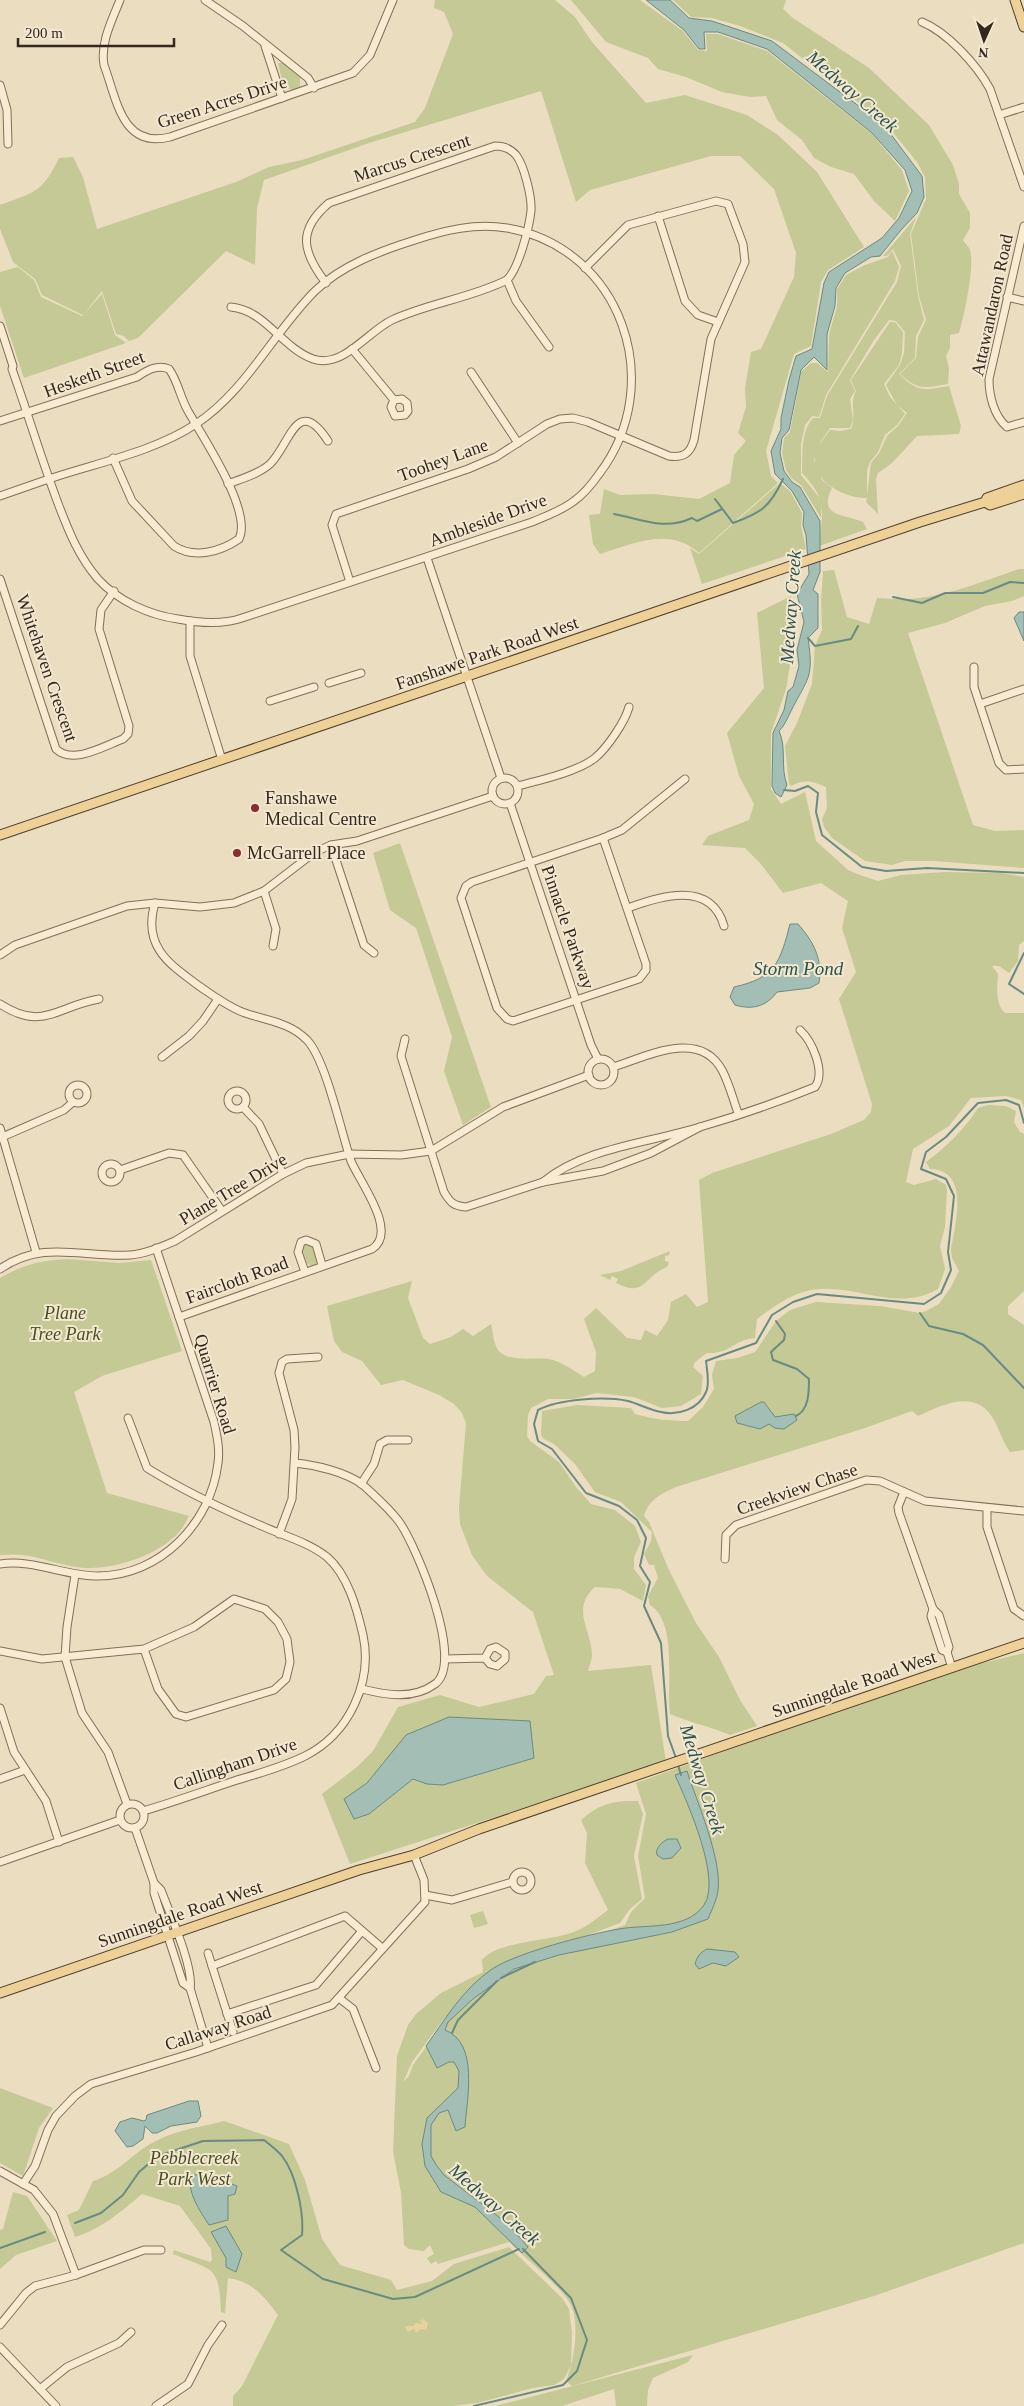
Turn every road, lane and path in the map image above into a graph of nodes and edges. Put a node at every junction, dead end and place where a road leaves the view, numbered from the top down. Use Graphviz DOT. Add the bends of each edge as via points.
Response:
graph roads {
  1 [pos="120,0"];
  2 [pos="205,0"];
  3 [pos="393,0"];
  4 [pos="1015,0"];
  5 [pos="922,22"];
  6 [pos="1024,26"];
  7 [pos="265,45"];
  8 [pos="0,85"];
  9 [pos="314,88"];
  10 [pos="282,98"];
  11 [pos="1024,107"];
  12 [pos="999,115"];
  13 [pos="8,144"];
  14 [pos="1024,187"];
  15 [pos="658,216"];
  16 [pos="1024,226"];
  17 [pos="525,233"];
  18 [pos="586,268"];
  19 [pos="507,280"];
  20 [pos="326,283"];
  21 [pos="1007,297"];
  22 [pos="1024,301"];
  23 [pos="231,307"];
  24 [pos="718,322"];
  25 [pos="0,326"];
  26 [pos="278,334"];
  27 [pos="2,343"];
  28 [pos="549,347"];
  29 [pos="352,349"];
  30 [pos="470,372"];
  31 [pos="394,400"];
  32 [pos="27,412"];
  33 [pos="0,421"];
  34 [pos="1024,422"];
  35 [pos="196,423"];
  36 [pos="621,437"];
  37 [pos="328,441"];
  38 [pos="518,443"];
  39 [pos="113,458"];
  40 [pos="49,479"];
  41 [pos="228,484"];
  42 [pos="1024,485"];
  43 [pos="1024,494"];
  44 [pos="0,496"];
  45 [pos="985,502"];
  46 [pos="427,558"];
  47 [pos="0,579"];
  48 [pos="350,582"];
  49 [pos="114,591"];
  50 [pos="190,621"];
  51 [pos="974,667"];
  52 [pos="361,673"];
  53 [pos="467,677"];
  54 [pos="329,684"];
  55 [pos="314,687"];
  56 [pos="1024,689"];
  57 [pos="270,701"];
  58 [pos="980,704"];
  59 [pos="629,707"];
  60 [pos="222,760"];
  61 [pos="1024,769"];
  62 [pos="501,778"];
  63 [pos="685,779"];
  64 [pos="518,786"];
  65 [pos="493,796"];
  66 [pos="510,803"];
  67 [pos="0,835"];
  68 [pos="603,838"];
  69 [pos="331,845"];
  70 [pos="530,863"];
  71 [pos="264,891"];
  72 [pos="155,903"];
  73 [pos="628,908"];
  74 [pos="724,926"];
  75 [pos="273,946"];
  76 [pos="374,953"];
  77 [pos="0,956"];
  78 [pos="99,999"];
  79 [pos="218,999"];
  80 [pos="577,999"];
  81 [pos="0,1004"];
  82 [pos="800,1030"];
  83 [pos="405,1039"];
  84 [pos="162,1057"];
  85 [pos="598,1059"];
  86 [pos="613,1068"];
  87 [pos="589,1075"];
  88 [pos="72,1102"];
  89 [pos="243,1107"];
  90 [pos="738,1113"];
  91 [pos="700,1127"];
  92 [pos="0,1128"];
  93 [pos="2,1138"];
  94 [pos="431,1151"];
  95 [pos="349,1154"];
  96 [pos="120,1170"];
  97 [pos="282,1174"];
  98 [pos="543,1182"];
  99 [pos="222,1211"];
  100 [pos="156,1248"];
  101 [pos="36,1252"];
  102 [pos="322,1265"];
  103 [pos="0,1269"];
  104 [pos="305,1272"];
  105 [pos="179,1317"];
  106 [pos="318,1357"];
  107 [pos="128,1418"];
  108 [pos="408,1440"];
  109 [pos="295,1463"];
  110 [pos="361,1484"];
  111 [pos="907,1494"];
  112 [pos="208,1503"];
  113 [pos="987,1508"];
  114 [pos="1024,1511"];
  115 [pos="279,1534"];
  116 [pos="725,1559"];
  117 [pos="0,1564"];
  118 [pos="75,1575"];
  119 [pos="1024,1616"];
  120 [pos="1024,1643"];
  121 [pos="144,1649"];
  122 [pos="0,1651"];
  123 [pos="65,1656"];
  124 [pos="485,1658"];
  125 [pos="445,1659"];
  126 [pos="952,1668"];
  127 [pos="362,1689"];
  128 [pos="0,1708"];
  129 [pos="25,1770"];
  130 [pos="0,1779"];
  131 [pos="127,1804"];
  132 [pos="144,1811"];
  133 [pos="120,1820"];
  134 [pos="135,1828"];
  135 [pos="449,1841"];
  136 [pos="59,1842"];
  137 [pos="414,1855"];
  138 [pos="0,1862"];
  139 [pos="372,1867"];
  140 [pos="512,1882"];
  141 [pos="425,1895"];
  142 [pos="362,1931"];
  143 [pos="172,1934"];
  144 [pos="382,1948"];
  145 [pos="208,1953"];
  146 [pos="212,1966"];
  147 [pos="0,1993"];
  148 [pos="338,1998"];
  149 [pos="227,2014"];
  150 [pos="233,2032"];
  151 [pos="208,2048"];
  152 [pos="376,2068"];
  153 [pos="0,2171"];
  154 [pos="23,2184"];
  155 [pos="161,2250"];
  156 [pos="76,2275"];
  157 [pos="0,2325"];
  158 [pos="222,2325"];
  159 [pos="132,2332"];
  160 [pos="0,2347"];
  161 [pos="40,2389"];
  162 [pos="56,2406"];
  163 [pos="156,2406"];
  1 -- 10 [label="street, Green Acres Drive" via="105,40 103,57 124,118 134,134 152,140 165,139"];
  2 -- 7 [label="street"];
  3 -- 9 [label="street, Green Acres Drive" via="370,55 342,78"];
  4 -- 6 [label="main road"];
  5 -- 12 [label="street" via="944,35 979,71 990,89"];
  7 -- 9 [label="street" via="308,78"];
  7 -- 10 [label="street"];
  8 -- 13 [label="street" via="7,110"];
  9 -- 10 [label="street, Green Acres Drive"];
  11 -- 12 [label="street"];
  12 -- 14 [label="street"];
  15 -- 18 [label="street" via="628,225"];
  15 -- 24 [label="street" via="685,301 698,315"];
  15 -- 24 [label="street" via="716,201 728,204 732,210 745,262"];
  16 -- 21 [label="street, Attawandaron Road"];
  17 -- 18 [label="street, Ambleside Drive" via="557,247"];
  17 -- 19 [label="street, Marcus Crescent" via="514,271"];
  17 -- 20 [label="street, Ambleside Drive" via="488,226 462,227 432,234 388,249 347,268"];
  17 -- 20 [label="street, Marcus Crescent" via="530,202 522,168 515,154 506,147 495,146 329,203 314,218 306,245 311,264"];
  18 -- 36 [label="street, Ambleside Drive" via="618,314 632,359 630,409"];
  19 -- 28 [label="street" via="516,301"];
  19 -- 29 [label="street" via="392,320"];
  20 -- 26 [label="street, Ambleside Drive"];
  21 -- 22 [label="street"];
  21 -- 34 [label="street, Attawandaron Road" via="989,389 1001,422 1007,426"];
  23 -- 26 [label="street" via="242,308"];
  24 -- 36 [label="street, Toohey Lane" via="707,358 690,452 668,456"];
  25 -- 27 [label="street, Ambleside Drive"];
  26 -- 29 [label="street" via="314,359 336,359"];
  26 -- 35 [label="street, Ambleside Drive" via="229,394"];
  27 -- 32 [label="street, Ambleside Drive"];
  29 -- 31 [label="street"];
  30 -- 38 [label="street"];
  32 -- 33 [label="street"];
  32 -- 35 [label="street, Hesketh Street" via="137,377 159,366 169,368 174,375"];
  32 -- 40 [label="street, Ambleside Drive"];
  35 -- 39 [label="street, Ambleside Drive" via="148,446"];
  35 -- 41 [label="street" via="217,457"];
  36 -- 38 [label="street, Toohey Lane" via="588,422 568,418 547,424"];
  36 -- 46 [label="street, Ambleside Drive" via="608,463 589,487 563,508"];
  37 -- 41 [label="street" via="311,422 299,423 291,430 284,448 266,468"];
  38 -- 48 [label="street, Toohey Lane" via="468,469 336,514 332,525"];
  39 -- 40 [label="street, Ambleside Drive"];
  39 -- 41 [label="street" via="132,502 174,546 190,554 239,539 242,534 241,520"];
  40 -- 44 [label="street"];
  40 -- 49 [label="street, Ambleside Drive" via="76,548 98,580"];
  42 -- 45 [label="main road, Fanshawe Park Road West" via="987,498"];
  43 -- 45 [label="main road, Fanshawe Park Road West" via="990,505"];
  45 -- 53 [label="main road, Fanshawe Park Road West"];
  46 -- 48 [label="street, Ambleside Drive"];
  46 -- 53 [label="street"];
  47 -- 49 [label="street, Whitehaven Crescent" via="56,749 62,755 72,757 128,734 129,726 99,629 101,610"];
  48 -- 50 [label="street, Ambleside Drive" via="238,620"];
  49 -- 50 [label="street, Ambleside Drive" via="135,606 164,617"];
  50 -- 60 [label="street" via="190,656"];
  51 -- 58 [label="street" via="973,684"];
  52 -- 54 [label="street"];
  53 -- 60 [label="main road, Fanshawe Park Road West"];
  53 -- 62 [label="street"];
  55 -- 57 [label="street"];
  56 -- 58 [label="street"];
  58 -- 61 [label="street" via="999,763 1006,770"];
  59 -- 64 [label="street" via="617,732 595,758 575,768"];
  60 -- 67 [label="main road, Fanshawe Park Road West"];
  62 -- 64 [label="street" via="512,779"];
  62 -- 65 [label="street" via="494,785"];
  63 -- 68 [label="street" via="622,830"];
  64 -- 66 [label="street" via="517,797"];
  65 -- 66 [label="street" via="501,803"];
  65 -- 69 [label="street" via="357,840"];
  66 -- 70 [label="street, Pinnacle Parkway"];
  68 -- 70 [label="street"];
  68 -- 73 [label="street"];
  69 -- 71 [label="street" via="315,852"];
  69 -- 76 [label="street" via="364,945"];
  70 -- 80 [label="street, Pinnacle Parkway"];
  70 -- 80 [label="street" via="472,882 461,898 497,1008 513,1021"];
  71 -- 72 [label="street" via="221,906"];
  71 -- 75 [label="street" via="276,929"];
  72 -- 77 [label="street" via="112,910 15,945"];
  72 -- 79 [label="street" via="153,933 161,955"];
  73 -- 74 [label="street" via="667,895 687,896 705,900 715,907"];
  73 -- 80 [label="street" via="646,964 643,976"];
  78 -- 81 [label="street" via="39,1018 12,1012"];
  79 -- 84 [label="street" via="204,1021"];
  79 -- 95 [label="street" via="244,1013 286,1025 308,1041 320,1062"];
  80 -- 85 [label="street, Pinnacle Parkway"];
  82 -- 90 [label="street" via="810,1040 819,1082 803,1092"];
  83 -- 94 [label="street" via="401,1056"];
  85 -- 86 [label="street" via="606,1060"];
  85 -- 87 [label="street" via="591,1064"];
  86 -- 87 [label="street" via="614,1076 605,1084 593,1082"];
  86 -- 90 [label="street" via="675,1047 700,1051 722,1069"];
  87 -- 94 [label="street, Plane Tree Drive" via="503,1107"];
  88 -- 93 [label="street" via="64,1110"];
  89 -- 97 [label="street" via="259,1124"];
  90 -- 91 [label="street"];
  91 -- 98 [label="street" via="603,1153 552,1174"];
  91 -- 98 [label="street" via="651,1153 603,1171"];
  92 -- 93 [label="street"];
  93 -- 101 [label="street"];
  94 -- 95 [label="street, Plane Tree Drive" via="401,1155"];
  94 -- 98 [label="street" via="444,1192 451,1203 458,1206 466,1207"];
  95 -- 97 [label="street, Plane Tree Drive" via="306,1163"];
  95 -- 102 [label="street, Faircloth Road" via="372,1199 382,1237 372,1249"];
  96 -- 99 [label="street" via="169,1153 183,1155"];
  97 -- 99 [label="street, Plane Tree Drive"];
  99 -- 100 [label="street, Plane Tree Drive" via="174,1241"];
  100 -- 101 [label="street, Plane Tree Drive" via="133,1255 61,1250"];
  100 -- 105 [label="street, Quarrier Road"];
  101 -- 103 [label="street, Plane Tree Drive" via="13,1260"];
  102 -- 104 [label="street, Faircloth Road"];
  102 -- 104 [label="street, Faircloth Road" via="316,1244 306,1240 301,1242 298,1252"];
  104 -- 105 [label="street, Faircloth Road"];
  105 -- 112 [label="street, Quarrier Road" via="218,1443 218,1463"];
  106 -- 109 [label="street" via="287,1359 280,1367 294,1430"];
  107 -- 112 [label="street, Callingham Drive" via="147,1468"];
  108 -- 110 [label="street" via="387,1440 380,1444 374,1464"];
  109 -- 110 [label="street" via="318,1465"];
  109 -- 115 [label="street" via="292,1499"];
  110 -- 125 [label="street" via="400,1522 424,1570 439,1620"];
  111 -- 113 [label="street, Creekview Chase" via="925,1501"];
  111 -- 116 [label="street, Creekview Chase" via="880,1481 866,1480 736,1525 726,1535"];
  111 -- 126 [label="street" via="898,1507 899,1513 932,1609 939,1615"];
  112 -- 115 [label="street, Callingham Drive"];
  112 -- 118 [label="street, Quarrier Road" via="183,1539 147,1564 135,1570 107,1575"];
  113 -- 114 [label="street, Creekview Chase"];
  113 -- 119 [label="street" via="987,1527 1014,1609"];
  115 -- 127 [label="street, Callingham Drive" via="328,1558 343,1577 356,1607 365,1644"];
  117 -- 118 [label="street, Quarrier Road" via="20,1563"];
  118 -- 123 [label="street"];
  120 -- 126 [label="main road, Sunningdale Road West"];
  121 -- 121 [label="street" via="194,1627 234,1599 265,1609 278,1622 288,1639 290,1662 286,1679 274,1690 186,1717 176,1714 158,1689"];
  121 -- 123 [label="street"];
  122 -- 123 [label="street" via="42,1659"];
  123 -- 131 [label="street" via="82,1713 108,1752"];
  124 -- 125 [label="street"];
  125 -- 127 [label="street" via="443,1672 436,1684 411,1694 388,1696"];
  126 -- 135 [label="main road, Sunningdale Road West"];
  127 -- 132 [label="street, Callingham Drive" via="341,1726 305,1756"];
  128 -- 129 [label="street" via="14,1752"];
  129 -- 130 [label="street"];
  129 -- 136 [label="street" via="46,1801"];
  131 -- 132 [label="street" via="137,1804"];
  131 -- 133 [label="street" via="120,1811"];
  132 -- 134 [label="street" via="144,1819"];
  133 -- 134 [label="street" via="126,1827"];
  133 -- 136 [label="street"];
  134 -- 143 [label="street" via="154,1883 154,1893"];
  135 -- 137 [label="main road, Sunningdale Road West"];
  135 -- 139 [label="main road, Sunningdale Road West" via="440,1841"];
  136 -- 138 [label="street"];
  137 -- 139 [label="main road, Sunningdale Road West"];
  137 -- 141 [label="street" via="424,1880"];
  139 -- 143 [label="main road, Sunningdale Road West"];
  140 -- 141 [label="street" via="452,1900"];
  141 -- 144 [label="street, Callaway Road" via="425,1902"];
  142 -- 144 [label="street"];
  142 -- 146 [label="street" via="345,1916"];
  142 -- 149 [label="street" via="316,1986"];
  143 -- 147 [label="main road, Sunningdale Road West"];
  143 -- 151 [label="street" via="183,1982 190,1988"];
  144 -- 148 [label="street, Callaway Road"];
  145 -- 146 [label="street"];
  146 -- 149 [label="street"];
  148 -- 151 [label="street, Callaway Road" via="332,2005"];
  148 -- 152 [label="street" via="354,2009"];
  149 -- 150 [label="street"];
  151 -- 154 [label="street, Callaway Road" via="91,2084 56,2116 35,2166"];
  153 -- 154 [label="street"];
  154 -- 156 [label="street" via="34,2190 53,2214"];
  155 -- 156 [label="street" via="144,2250"];
  156 -- 157 [label="street" via="35,2286"];
  158 -- 163 [label="street" via="188,2384"];
  159 -- 161 [label="street" via="119,2343 67,2367"];
  160 -- 161 [label="street"];
  161 -- 162 [label="street"];
}
